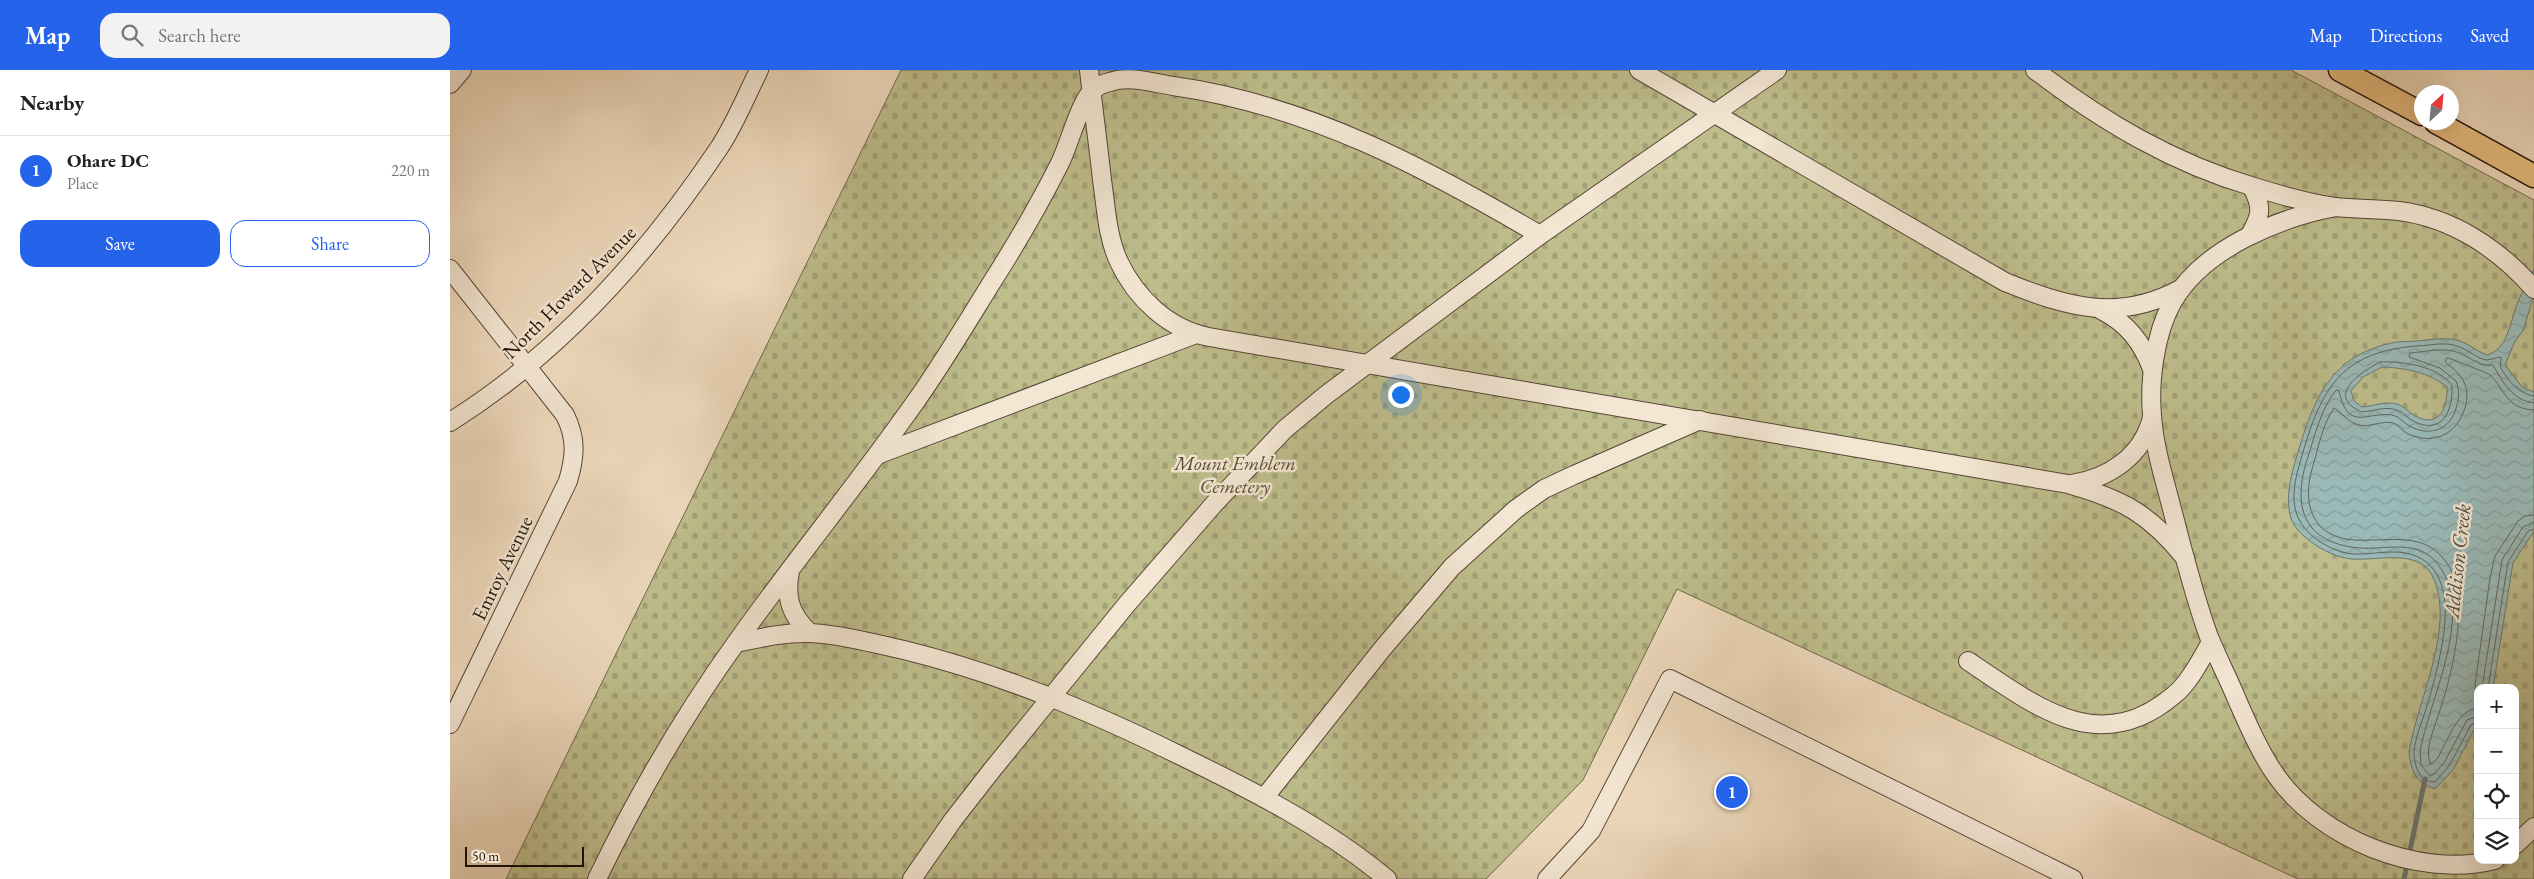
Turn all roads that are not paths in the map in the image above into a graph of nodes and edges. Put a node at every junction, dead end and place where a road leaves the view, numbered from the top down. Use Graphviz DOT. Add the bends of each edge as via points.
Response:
graph roads {
  1 [pos="462,70"];
  2 [pos="759,70"];
  3 [pos="1089,70"];
  4 [pos="1639,70"];
  5 [pos="1777,70"];
  6 [pos="2035,70"];
  7 [pos="2340,70"];
  8 [pos="450,84"];
  9 [pos="1092,91"];
  10 [pos="2414,110"];
  11 [pos="1716,113"];
  12 [pos="2451,130"];
  13 [pos="2534,176"];
  14 [pos="2252,187"];
  15 [pos="2336,207"];
  16 [pos="1540,235"];
  17 [pos="2250,235"];
  18 [pos="450,269"];
  19 [pos="2183,288"];
  20 [pos="2534,289"];
  21 [pos="2101,310"];
  22 [pos="1196,334"];
  23 [pos="1366,364"];
  24 [pos="528,367"];
  25 [pos="2152,369"];
  26 [pos="2152,417"];
  27 [pos="1700,420"];
  28 [pos="450,422"];
  29 [pos="877,455"];
  30 [pos="2068,484"];
  31 [pos="2185,558"];
  32 [pos="790,571"];
  33 [pos="810,633"];
  34 [pos="2211,642"];
  35 [pos="736,643"];
  36 [pos="1968,661"];
  37 [pos="1052,696"];
  38 [pos="450,724"];
  39 [pos="1264,798"];
  40 [pos="2534,827"];
  41 [pos="2519,841"];
  42 [pos="2485,864"];
  43 [pos="596,879"];
  44 [pos="912,879"];
  45 [pos="1387,879"];
  46 [pos="1547,879"];
  47 [pos="2074,879"];
  1 -- 8 [label="street"];
  2 -- 24 [label="street, North Howard Avenue" via="719,148 644,250"];
  3 -- 9 [label="street"];
  4 -- 11 [label="street"];
  5 -- 11 [label="street"];
  6 -- 14 [label="street" via="2085,107 2142,142 2169,156"];
  7 -- 10 [label="main road"];
  9 -- 16 [label="street" via="1117,80 1138,81 1186,87 1307,117 1396,155"];
  9 -- 22 [label="street" via="1108,222 1118,261 1153,309 1183,330"];
  9 -- 29 [label="street" via="1059,164 1004,263 919,397"];
  11 -- 16 [label="street"];
  11 -- 21 [label="street" via="2005,282 2050,299"];
  12 -- 13 [label="main road"];
  14 -- 15 [label="street"];
  14 -- 17 [label="street" via="2260,204 2260,215"];
  15 -- 17 [label="street" via="2302,213"];
  15 -- 20 [label="street" via="2400,212 2439,221 2478,240 2518,271"];
  16 -- 23 [label="street"];
  17 -- 19 [label="street" via="2223,251"];
  18 -- 24 [label="street"];
  19 -- 21 [label="street" via="2134,306"];
  19 -- 25 [label="street" via="2171,304"];
  21 -- 25 [label="street" via="2114,316 2140,342"];
  22 -- 23 [label="street"];
  22 -- 29 [label="street"];
  23 -- 27 [label="street"];
  23 -- 37 [label="street" via="1285,428 1254,459"];
  24 -- 28 [label="street, North Howard Avenue"];
  24 -- 38 [label="street, Emroy Avenue" via="572,427 575,457 568,481"];
  25 -- 26 [label="street"];
  26 -- 30 [label="street" via="2144,439 2126,460 2100,477"];
  26 -- 31 [label="street" via="2160,464"];
  27 -- 30 [label="street"];
  27 -- 39 [label="street" via="1574,474 1544,489 1510,514 1446,574"];
  29 -- 32 [label="street"];
  30 -- 31 [label="street" via="2105,496 2142,514 2168,537"];
  31 -- 34 [label="street"];
  32 -- 33 [label="street" via="786,590 789,604 800,624"];
  32 -- 35 [label="street"];
  33 -- 35 [label="street"];
  33 -- 37 [label="street" via="881,645 962,665"];
  34 -- 36 [label="street" via="2176,694 2152,711 2121,722 2089,725 2062,718 2036,706"];
  34 -- 42 [label="street" via="2275,774 2297,801 2331,833 2372,860 2419,874 2462,873"];
  35 -- 43 [label="street" via="683,723"];
  37 -- 39 [label="street"];
  37 -- 44 [label="street" via="952,820"];
  39 -- 45 [label="street" via="1342,845"];
  40 -- 41 [label="street"];
  46 -- 47 [label="street" via="1591,832 1670,679"];
}
